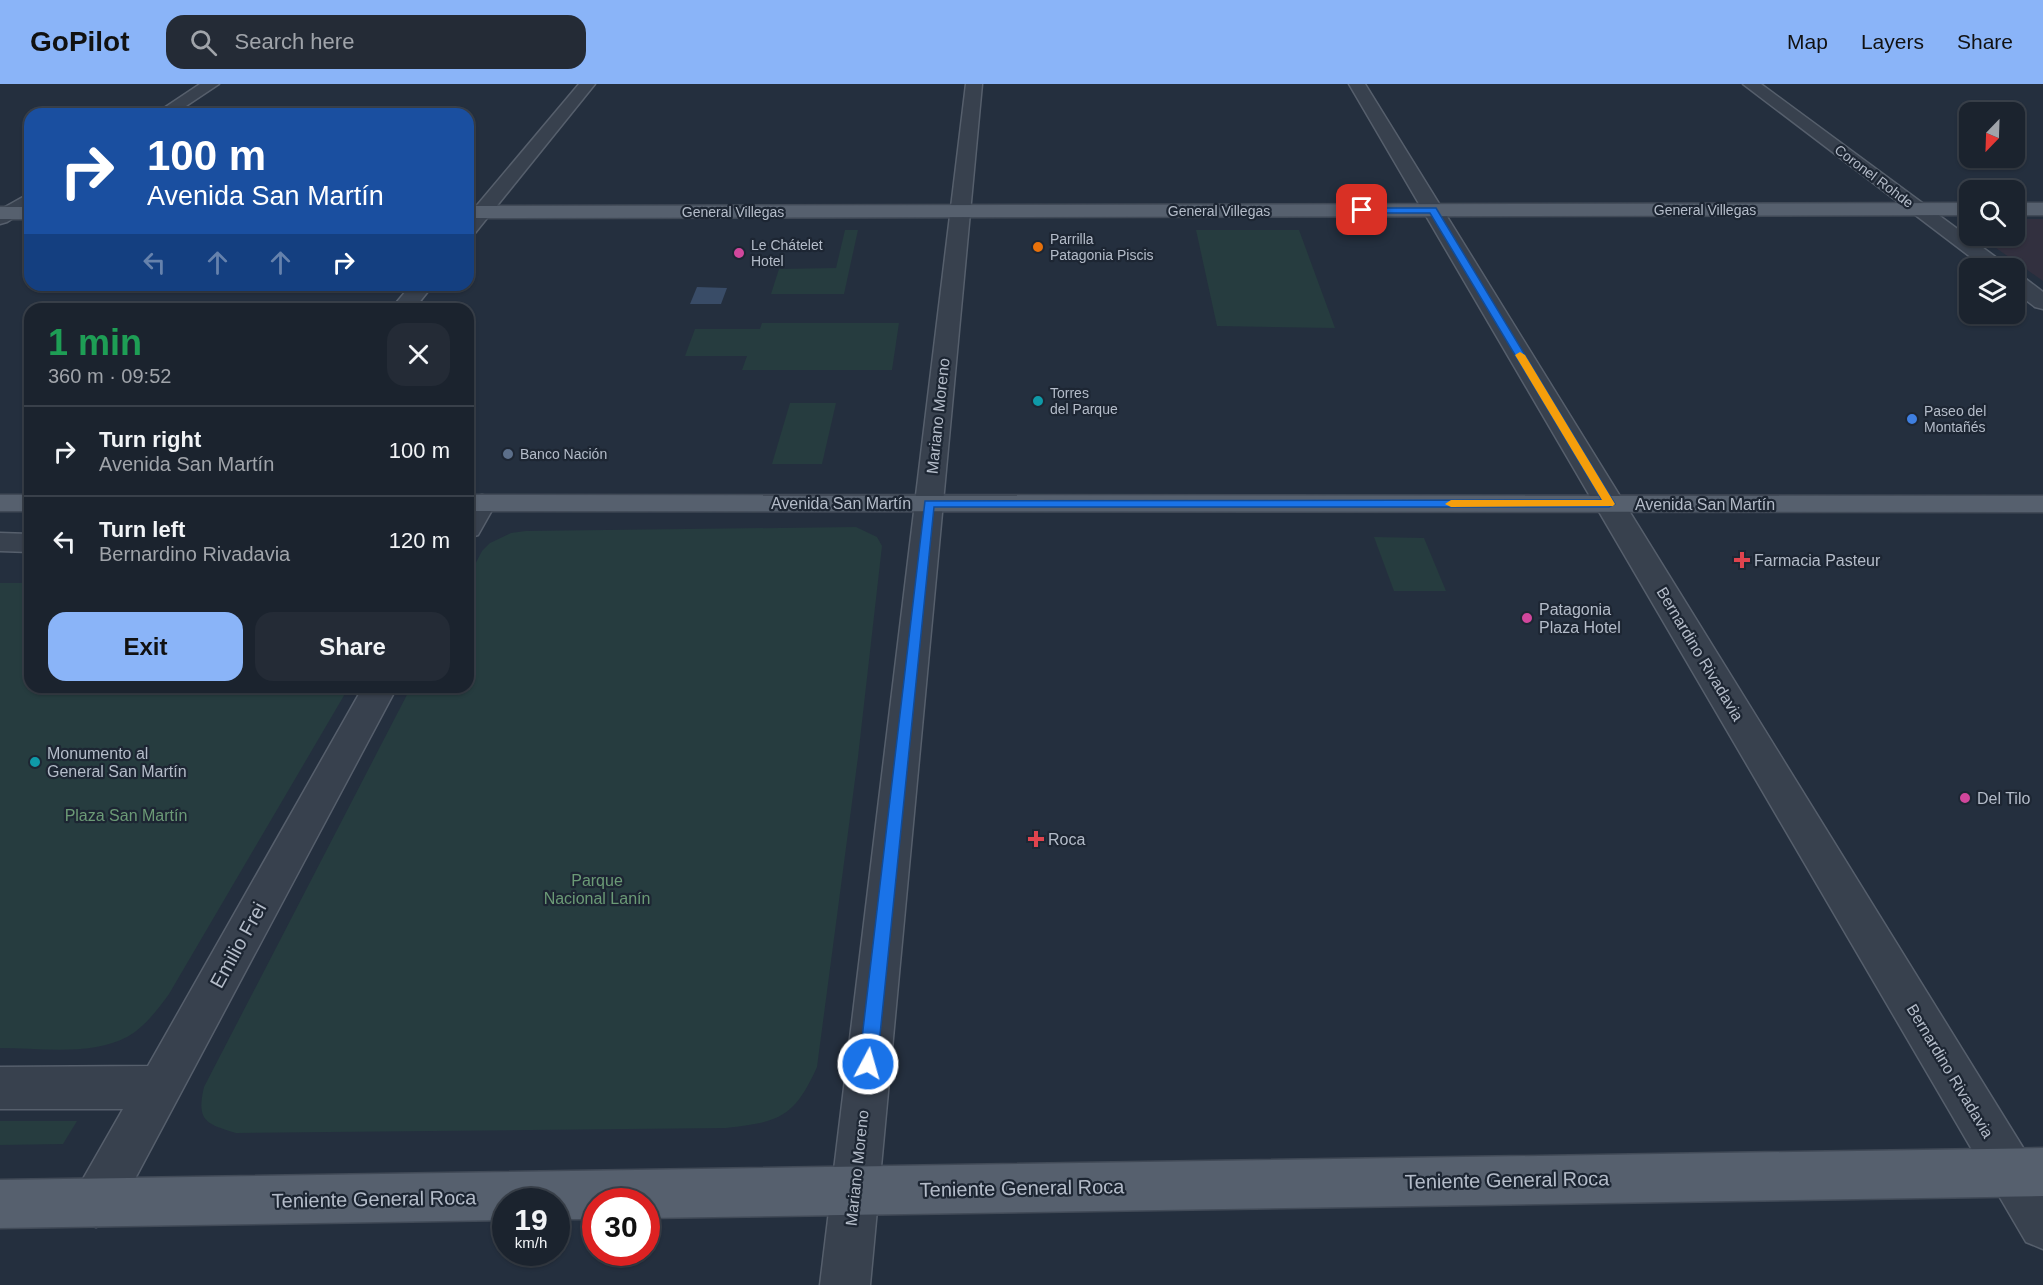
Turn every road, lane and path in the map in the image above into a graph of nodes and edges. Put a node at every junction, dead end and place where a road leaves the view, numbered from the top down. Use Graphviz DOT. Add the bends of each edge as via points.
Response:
graph roads {
  1 [pos="211,84"];
  2 [pos="587,84"];
  3 [pos="974,84"];
  4 [pos="1357,84"];
  5 [pos="1750,84"];
  6 [pos="173,108"];
  7 [pos="24,202"];
  8 [pos="1918,209"];
  9 [pos="1959,209"];
  10 [pos="2025,209"];
  11 [pos="2043,209"];
  12 [pos="1433,210"];
  13 [pos="960,211"];
  14 [pos="475,212"];
  15 [pos="24,213"];
  16 [pos="2,215"];
  17 [pos="1984,258"];
  18 [pos="2025,289"];
  19 [pos="417,291"];
  20 [pos="2043,302"];
  21 [pos="407,303"];
  22 [pos="0,503"];
  23 [pos="24,503"];
  24 [pos="475,503"];
  25 [pos="929,503"];
  26 [pos="1609,504"];
  27 [pos="2043,504"];
  28 [pos="0,543"];
  29 [pos="24,543"];
  30 [pos="377,693"];
  31 [pos="159,1087"];
  32 [pos="0,1088"];
  33 [pos="2027,1172"];
  34 [pos="855,1191"];
  35 [pos="96,1203"];
  36 [pos="0,1204"];
  37 [pos="2043,1225"];
  38 [pos="845,1285"];
  1 -- 6 [label="street"];
  2 -- 14 [label="street"];
  3 -- 13 [label="street, Mariano Moreno"];
  4 -- 12 [label="street, Bernardino Rivadavia"];
  5 -- 8 [label="street, Coronel Rohde"];
  7 -- 16 [label="street"];
  8 -- 9 [label="main road, General Villegas"];
  8 -- 12 [label="main road, General Villegas"];
  8 -- 17 [label="street, Coronel Rohde"];
  10 -- 11 [label="main road"];
  12 -- 13 [label="main road, General Villegas"];
  12 -- 26 [label="street, Bernardino Rivadavia"];
  13 -- 14 [label="main road, General Villegas"];
  13 -- 25 [label="street, Mariano Moreno"];
  15 -- 16 [label="main road"];
  18 -- 20 [label="street"];
  19 -- 21 [label="street"];
  22 -- 23 [label="main road"];
  24 -- 25 [label="main road, Avenida San Martín"];
  25 -- 26 [label="main road, Avenida San Martín"];
  25 -- 34 [label="street, Mariano Moreno"];
  26 -- 27 [label="main road, Avenida San Martín"];
  26 -- 33 [label="street, Bernardino Rivadavia"];
  28 -- 29 [label="street"];
  30 -- 31 [label="street, Emilio Frei"];
  31 -- 32 [label="street"];
  31 -- 35 [label="street, Emilio Frei"];
  33 -- 34 [label="main road, Teniente General Roca"];
  33 -- 37 [label="street, Bernardino Rivadavia"];
  34 -- 35 [label="main road, Teniente General Roca"];
  34 -- 38 [label="street, Mariano Moreno"];
  35 -- 36 [label="main road, Teniente General Roca"];
}
